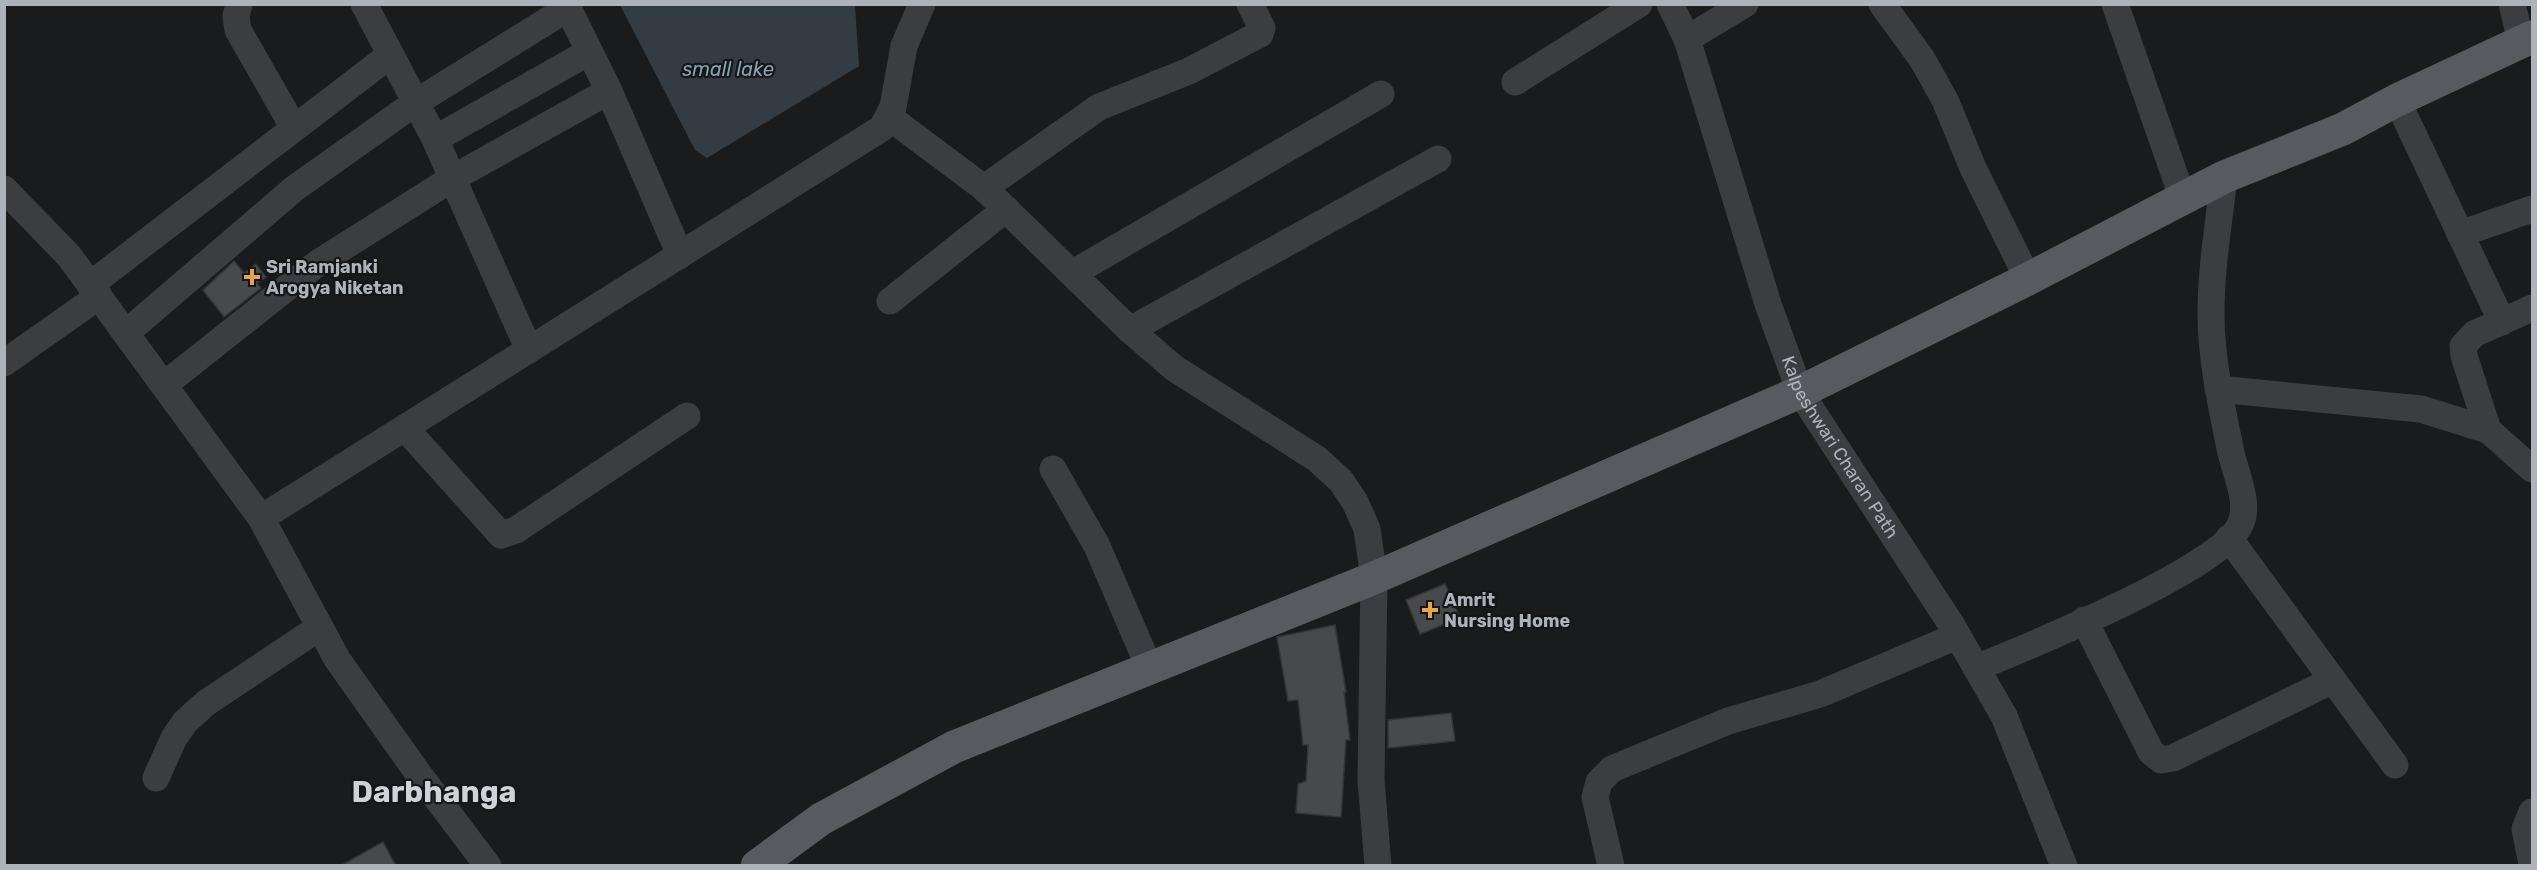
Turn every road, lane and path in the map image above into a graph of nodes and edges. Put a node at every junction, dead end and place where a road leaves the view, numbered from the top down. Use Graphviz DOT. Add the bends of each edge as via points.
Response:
graph roads {
  1 [pos="239,4"];
  2 [pos="364,4"];
  3 [pos="922,4"];
  4 [pos="1250,4"];
  5 [pos="1639,4"];
  6 [pos="1670,4"];
  7 [pos="1745,4"];
  8 [pos="1882,4"];
  9 [pos="2115,4"];
  10 [pos="2512,4"];
  11 [pos="567,6"];
  12 [pos="1687,39"];
  13 [pos="2527,40"];
  14 [pos="589,52"];
  15 [pos="390,55"];
  16 [pos="1515,82"];
  17 [pos="609,91"];
  18 [pos="1381,94"];
  19 [pos="2397,100"];
  20 [pos="415,103"];
  21 [pos="889,117"];
  22 [pos="294,128"];
  23 [pos="435,139"];
  24 [pos="1438,159"];
  25 [pos="2224,177"];
  26 [pos="453,178"];
  27 [pos="984,188"];
  28 [pos="7,194"];
  29 [pos="2182,199"];
  30 [pos="1006,209"];
  31 [pos="2532,209"];
  32 [pos="2460,234"];
  33 [pos="680,255"];
  34 [pos="1073,273"];
  35 [pos="2028,279"];
  36 [pos="94,290"];
  37 [pos="890,302"];
  38 [pos="2532,308"];
  39 [pos="2502,322"];
  40 [pos="1130,330"];
  41 [pos="126,333"];
  42 [pos="529,350"];
  43 [pos="4,363"];
  44 [pos="164,385"];
  45 [pos="2218,389"];
  46 [pos="1800,392"];
  47 [pos="687,416"];
  48 [pos="405,428"];
  49 [pos="2488,430"];
  50 [pos="1053,469"];
  51 [pos="2532,469"];
  52 [pos="261,518"];
  53 [pos="2229,538"];
  54 [pos="1374,578"];
  55 [pos="2084,620"];
  56 [pos="320,627"];
  57 [pos="1957,636"];
  58 [pos="1149,668"];
  59 [pos="1976,668"];
  60 [pos="2333,680"];
  61 [pos="2395,765"];
  62 [pos="156,778"];
  63 [pos="2532,812"];
  64 [pos="2532,864"];
  65 [pos="488,866"];
  66 [pos="757,866"];
  67 [pos="1378,866"];
  68 [pos="1611,866"];
  69 [pos="2064,866"];
  1 -- 22 [label="street" via="238,30"];
  2 -- 15 [label="street"];
  3 -- 21 [label="street" via="904,45"];
  4 -- 27 [label="street" via="1262,28 1260,34 1190,71 1099,107"];
  5 -- 16 [label="street"];
  6 -- 12 [label="street, Kalpeshwari Charan Path"];
  7 -- 12 [label="street"];
  8 -- 35 [label="street" via="1945,100 1973,168"];
  9 -- 29 [label="street"];
  10 -- 13 [label="street"];
  11 -- 14 [label="street"];
  11 -- 20 [label="street"];
  12 -- 46 [label="street, Kalpeshwari Charan Path" via="1768,304"];
  13 -- 19 [label="main road"];
  14 -- 17 [label="street"];
  14 -- 23 [label="street"];
  15 -- 20 [label="street"];
  15 -- 22 [label="street"];
  17 -- 26 [label="street"];
  17 -- 33 [label="street"];
  18 -- 34 [label="street"];
  19 -- 25 [label="main road" via="2343,129"];
  19 -- 32 [label="street"];
  20 -- 23 [label="street"];
  20 -- 41 [label="street" via="295,188"];
  21 -- 27 [label="street"];
  21 -- 33 [label="street" via="867,139"];
  22 -- 36 [label="street"];
  23 -- 26 [label="street"];
  24 -- 40 [label="street"];
  25 -- 29 [label="main road"];
  25 -- 45 [label="street" via="2212,275 2211,315"];
  26 -- 42 [label="street"];
  26 -- 44 [label="street" via="318,263"];
  27 -- 30 [label="street"];
  28 -- 36 [label="street" via="69,256"];
  29 -- 35 [label="main road"];
  30 -- 34 [label="street"];
  30 -- 37 [label="street"];
  31 -- 32 [label="street"];
  32 -- 39 [label="street"];
  33 -- 42 [label="street"];
  34 -- 40 [label="street"];
  35 -- 46 [label="main road"];
  36 -- 41 [label="street"];
  36 -- 43 [label="street"];
  38 -- 39 [label="street"];
  39 -- 49 [label="street" via="2469,338 2462,349"];
  40 -- 54 [label="street" via="1174,368 1317,459 1341,481 1366,529"];
  41 -- 44 [label="street"];
  42 -- 48 [label="street"];
  44 -- 52 [label="street"];
  45 -- 49 [label="street" via="2421,409"];
  45 -- 53 [label="street" via="2244,501 2241,525"];
  46 -- 54 [label="main road"];
  46 -- 57 [label="street, Kalpeshwari Charan Path"];
  47 -- 48 [label="street" via="505,535 496,532"];
  48 -- 52 [label="street"];
  49 -- 51 [label="street"];
  50 -- 58 [label="street" via="1097,546"];
  52 -- 56 [label="street"];
  53 -- 55 [label="street" via="2187,571"];
  53 -- 60 [label="street"];
  54 -- 58 [label="main road"];
  54 -- 67 [label="street" via="1371,780"];
  55 -- 59 [label="street"];
  55 -- 60 [label="street" via="2151,752 2161,760 2173,758"];
  56 -- 62 [label="street" via="184,722"];
  56 -- 65 [label="street" via="337,659"];
  57 -- 59 [label="street, Kalpeshwari Charan Path"];
  57 -- 68 [label="street" via="1820,694 1728,721 1612,769 1599,782 1595,797"];
  58 -- 66 [label="main road" via="954,747 821,819"];
  59 -- 69 [label="street, Kalpeshwari Charan Path" via="2004,716"];
  60 -- 61 [label="street"];
  63 -- 64 [label="street" via="2525,829"];
}
